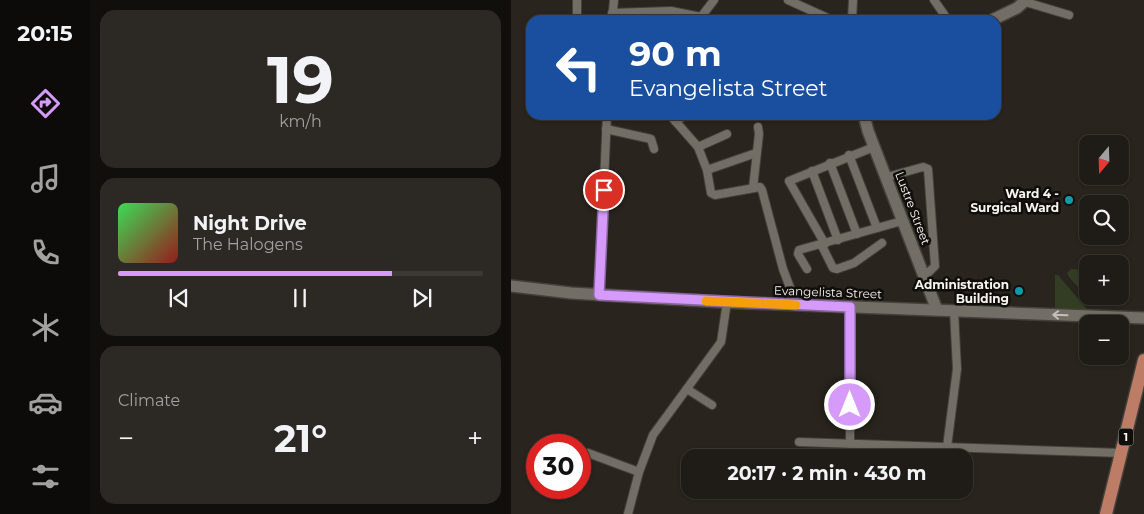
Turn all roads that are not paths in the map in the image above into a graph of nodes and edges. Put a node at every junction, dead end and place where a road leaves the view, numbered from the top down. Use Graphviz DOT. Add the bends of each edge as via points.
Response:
graph roads {
  1 [pos="577,0"];
  2 [pos="613,0"];
  3 [pos="714,0"];
  4 [pos="788,0"];
  5 [pos="853,0"];
  6 [pos="934,0"];
  7 [pos="1023,1"];
  8 [pos="577,15"];
  9 [pos="612,15"];
  10 [pos="629,15"];
  11 [pos="690,15"];
  12 [pos="704,15"];
  13 [pos="821,15"];
  14 [pos="852,15"];
  15 [pos="944,15"];
  16 [pos="999,15"];
  17 [pos="1069,15"];
  18 [pos="606,120"];
  19 [pos="675,120"];
  20 [pos="866,120"];
  21 [pos="758,127"];
  22 [pos="605,129"];
  23 [pos="727,134"];
  24 [pos="698,147"];
  25 [pos="874,147"];
  26 [pos="654,149"];
  27 [pos="756,153"];
  28 [pos="849,155"];
  29 [pos="830,163"];
  30 [pos="707,170"];
  31 [pos="812,171"];
  32 [pos="887,177"];
  33 [pos="753,188"];
  34 [pos="902,221"];
  35 [pos="877,228"];
  36 [pos="857,234"];
  37 [pos="838,240"];
  38 [pos="882,243"];
  39 [pos="823,244"];
  40 [pos="807,269"];
  41 [pos="925,276"];
  42 [pos="511,286"];
  43 [pos="599,295"];
  44 [pos="727,302"];
  45 [pos="797,306"];
  46 [pos="850,307"];
  47 [pos="937,310"];
  48 [pos="954,311"];
  49 [pos="1144,318"];
  50 [pos="1144,360"];
  51 [pos="1142,376"];
  52 [pos="687,389"];
  53 [pos="712,405"];
  54 [pos="799,442"];
  55 [pos="850,444"];
  56 [pos="947,447"];
  57 [pos="1122,452"];
  58 [pos="591,454"];
  59 [pos="639,472"];
  60 [pos="628,514"];
  61 [pos="1106,514"];
  1 -- 8 [label="street"];
  2 -- 9 [label="street"];
  3 -- 12 [label="street"];
  4 -- 13 [label="street"];
  5 -- 14 [label="street"];
  6 -- 15 [label="street"];
  7 -- 16 [label="main road"];
  7 -- 17 [label="street"];
  10 -- 11 [label="street" via="671,10"];
  18 -- 22 [label="street"];
  19 -- 24 [label="street"];
  20 -- 25 [label="main road, Lustre Street"];
  21 -- 27 [label="street"];
  22 -- 26 [label="street" via="651,139"];
  22 -- 43 [label="street"];
  23 -- 24 [label="street"];
  24 -- 30 [label="street"];
  25 -- 28 [label="street"];
  25 -- 32 [label="main road, Lustre Street"];
  27 -- 30 [label="street"];
  27 -- 33 [label="street"];
  28 -- 29 [label="street"];
  28 -- 35 [label="street"];
  29 -- 31 [label="street"];
  29 -- 36 [label="street"];
  30 -- 33 [label="street" via="711,193 715,195"];
  31 -- 37 [label="street"];
  31 -- 39 [label="street" via="791,179 789,184"];
  32 -- 34 [label="main road, Lustre Street"];
  32 -- 41 [label="street" via="923,167 928,169 935,266"];
  33 -- 45 [label="street" via="762,190 783,269"];
  34 -- 35 [label="street"];
  34 -- 41 [label="main road, Lustre Street"];
  35 -- 36 [label="street"];
  36 -- 37 [label="street"];
  37 -- 39 [label="street"];
  38 -- 39 [label="street" via="854,263 837,269 833,268"];
  39 -- 40 [label="street" via="798,252"];
  41 -- 47 [label="main road, Lustre Street"];
  42 -- 43 [label="main road, Evangelista Street"];
  43 -- 44 [label="main road, Evangelista Street"];
  44 -- 45 [label="main road, Evangelista Street"];
  44 -- 52 [label="street" via="721,342"];
  45 -- 46 [label="main road, Evangelista Street"];
  46 -- 47 [label="main road, Evangelista Street"];
  46 -- 55 [label="street"];
  47 -- 48 [label="main road, Evangelista Street"];
  49 -- 48 [label="main road, Evangelista Street, one-way"];
  48 -- 56 [label="street" via="957,368"];
  50 -- 51 [label="main road, 1"];
  51 -- 57 [label="main road, 1"];
  52 -- 53 [label="street"];
  52 -- 59 [label="street" via="653,435"];
  54 -- 55 [label="street"];
  55 -- 56 [label="street"];
  56 -- 57 [label="street"];
  57 -- 61 [label="main road, 1"];
  58 -- 59 [label="street"];
  59 -- 60 [label="street"];
}
